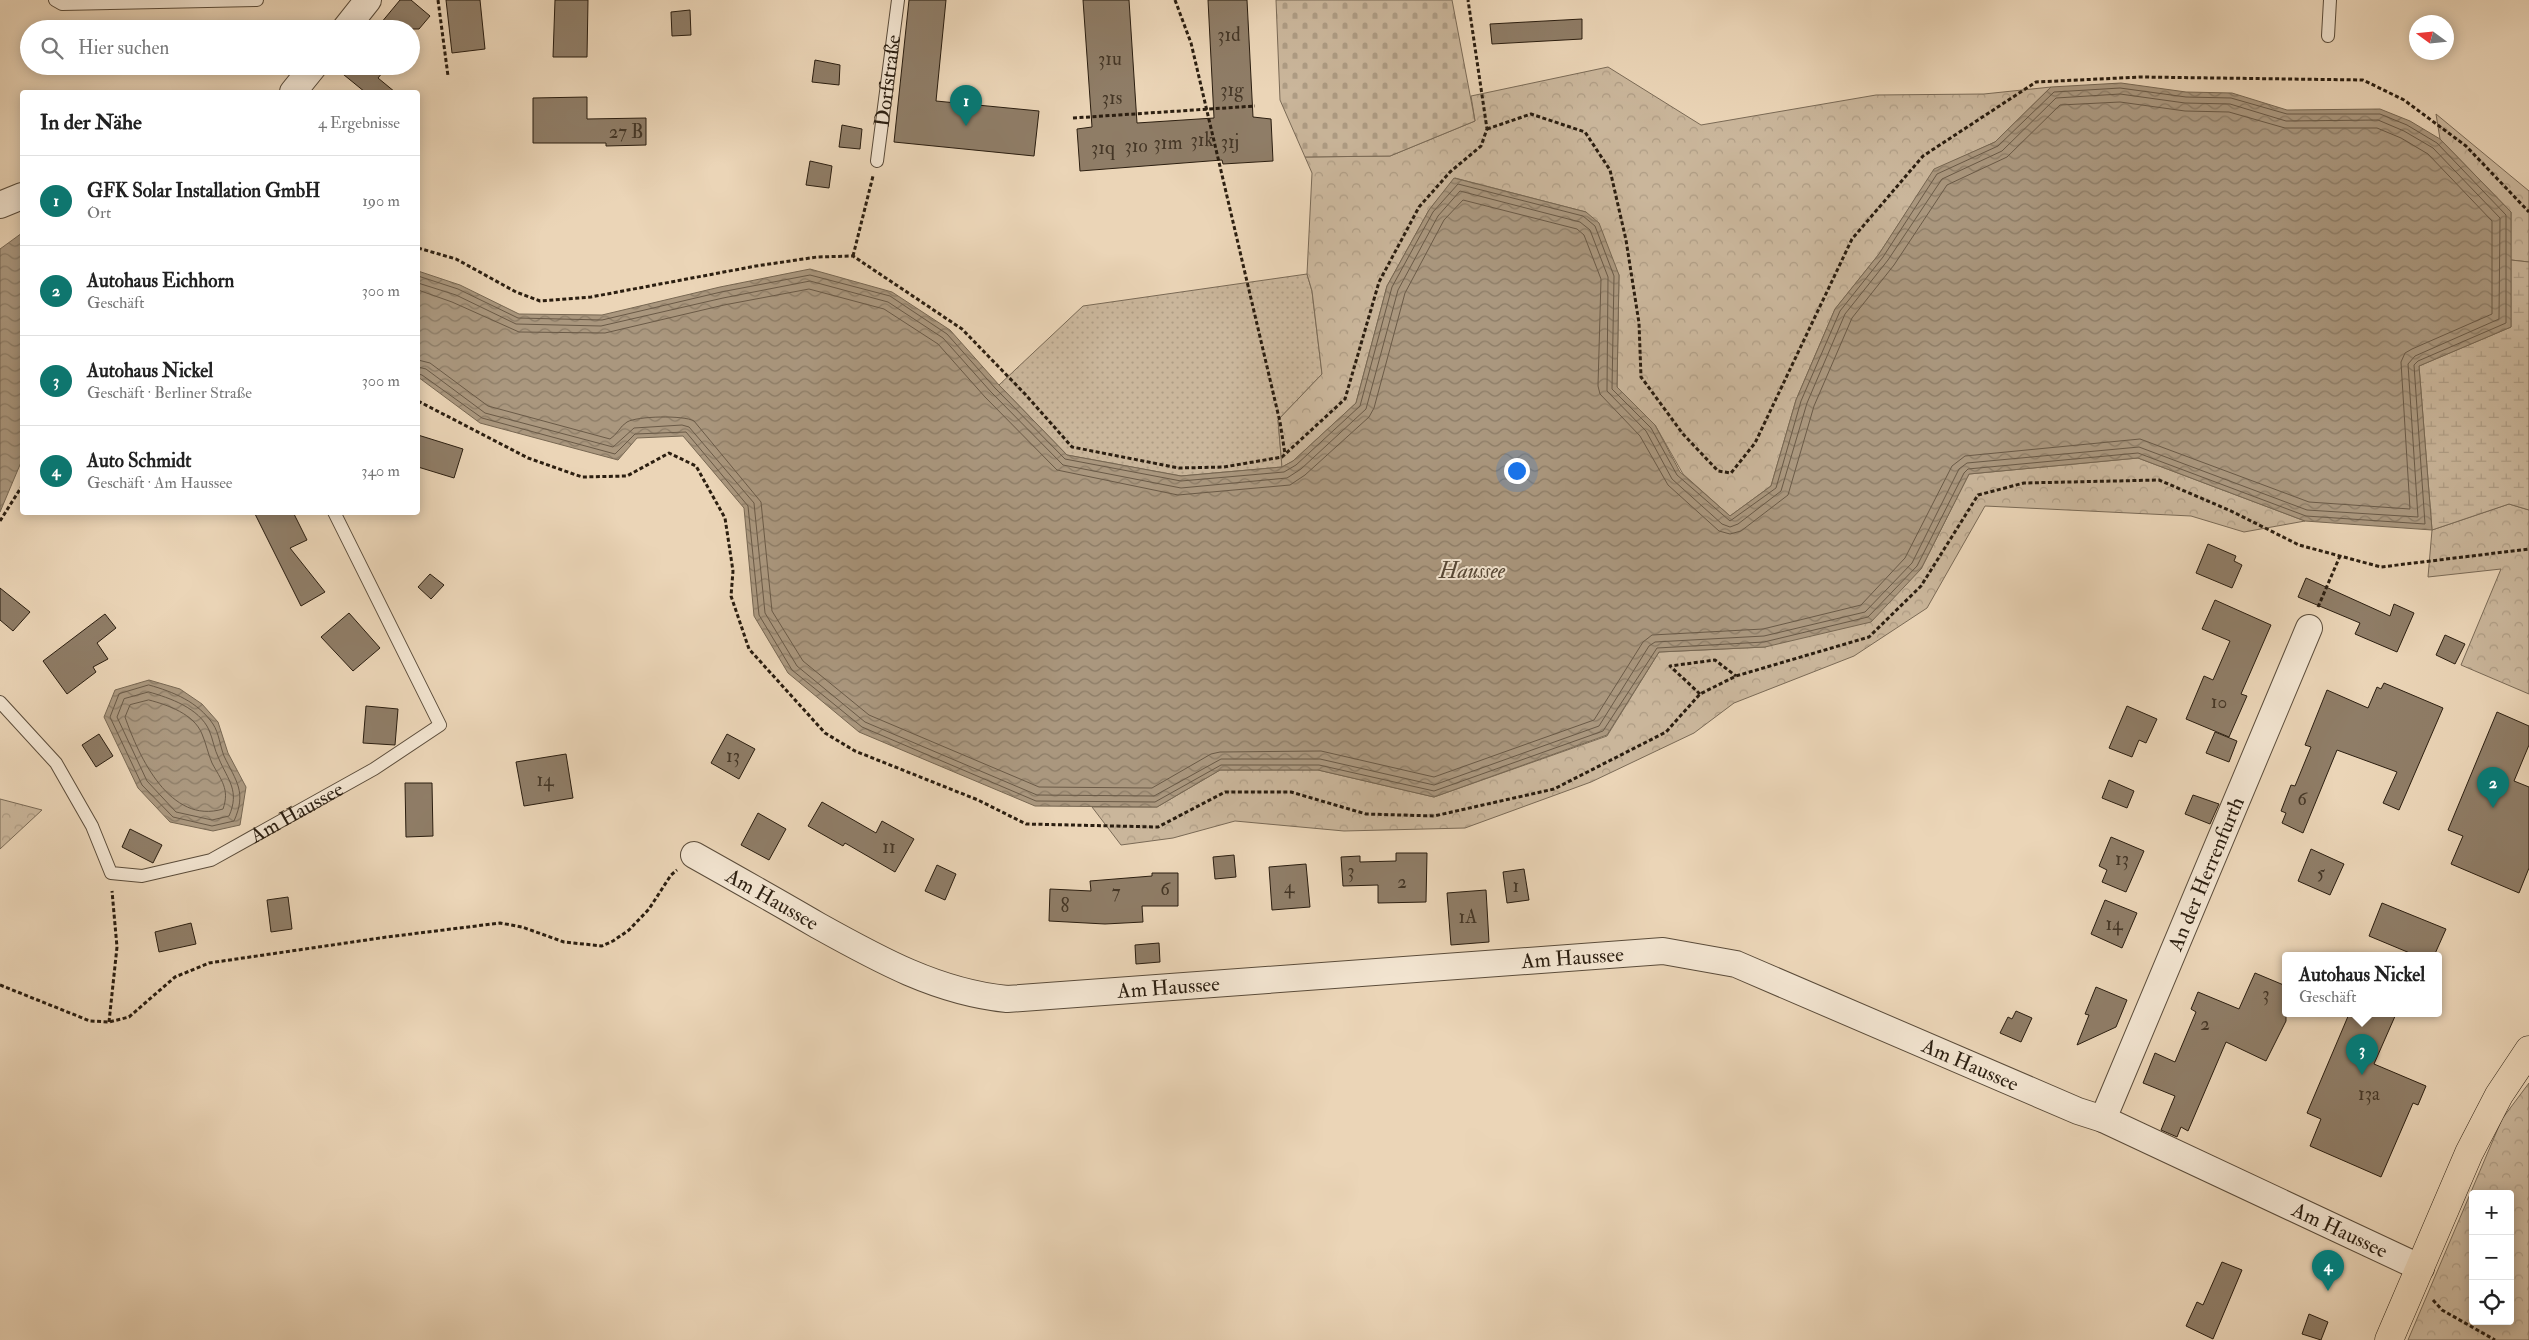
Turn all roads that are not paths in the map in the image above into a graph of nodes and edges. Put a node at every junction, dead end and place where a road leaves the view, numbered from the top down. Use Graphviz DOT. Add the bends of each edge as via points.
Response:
graph roads {
  1 [pos="55,0"];
  2 [pos="257,0"];
  3 [pos="898,0"];
  4 [pos="2330,0"];
  5 [pos="364,1"];
  6 [pos="351,20"];
  7 [pos="2328,36"];
  8 [pos="307,75"];
  9 [pos="295,90"];
  10 [pos="877,161"];
  11 [pos="20,197"];
  12 [pos="0,205"];
  13 [pos="335,515"];
  14 [pos="2309,628"];
  15 [pos="0,702"];
  16 [pos="694,855"];
  17 [pos="2529,1050"];
  18 [pos="2103,1119"];
  19 [pos="2421,1268"];
  20 [pos="2390,1340"];
  1 -- 2 [label="lane" via="62,4"];
  3 -- 10 [label="lane, Dorfstraße"];
  4 -- 7 [label="lane"];
  5 -- 6 [label="street"];
  8 -- 9 [label="street"];
  11 -- 12 [label="street"];
  13 -- 15 [label="lane, Am Haussee" via="440,726 374,769 211,860 142,876 111,873 92,826 56,763"];
  14 -- 18 [label="street, An der Herrenfurth"];
  16 -- 18 [label="street, Am Haussee" via="893,966 954,990 987,997 1017,998 1663,951 1736,964"];
  17 -- 19 [label="main road" via="2499,1095 2469,1153"];
  18 -- 19 [label="street, Am Haussee"];
  19 -- 20 [label="main road"];
}
